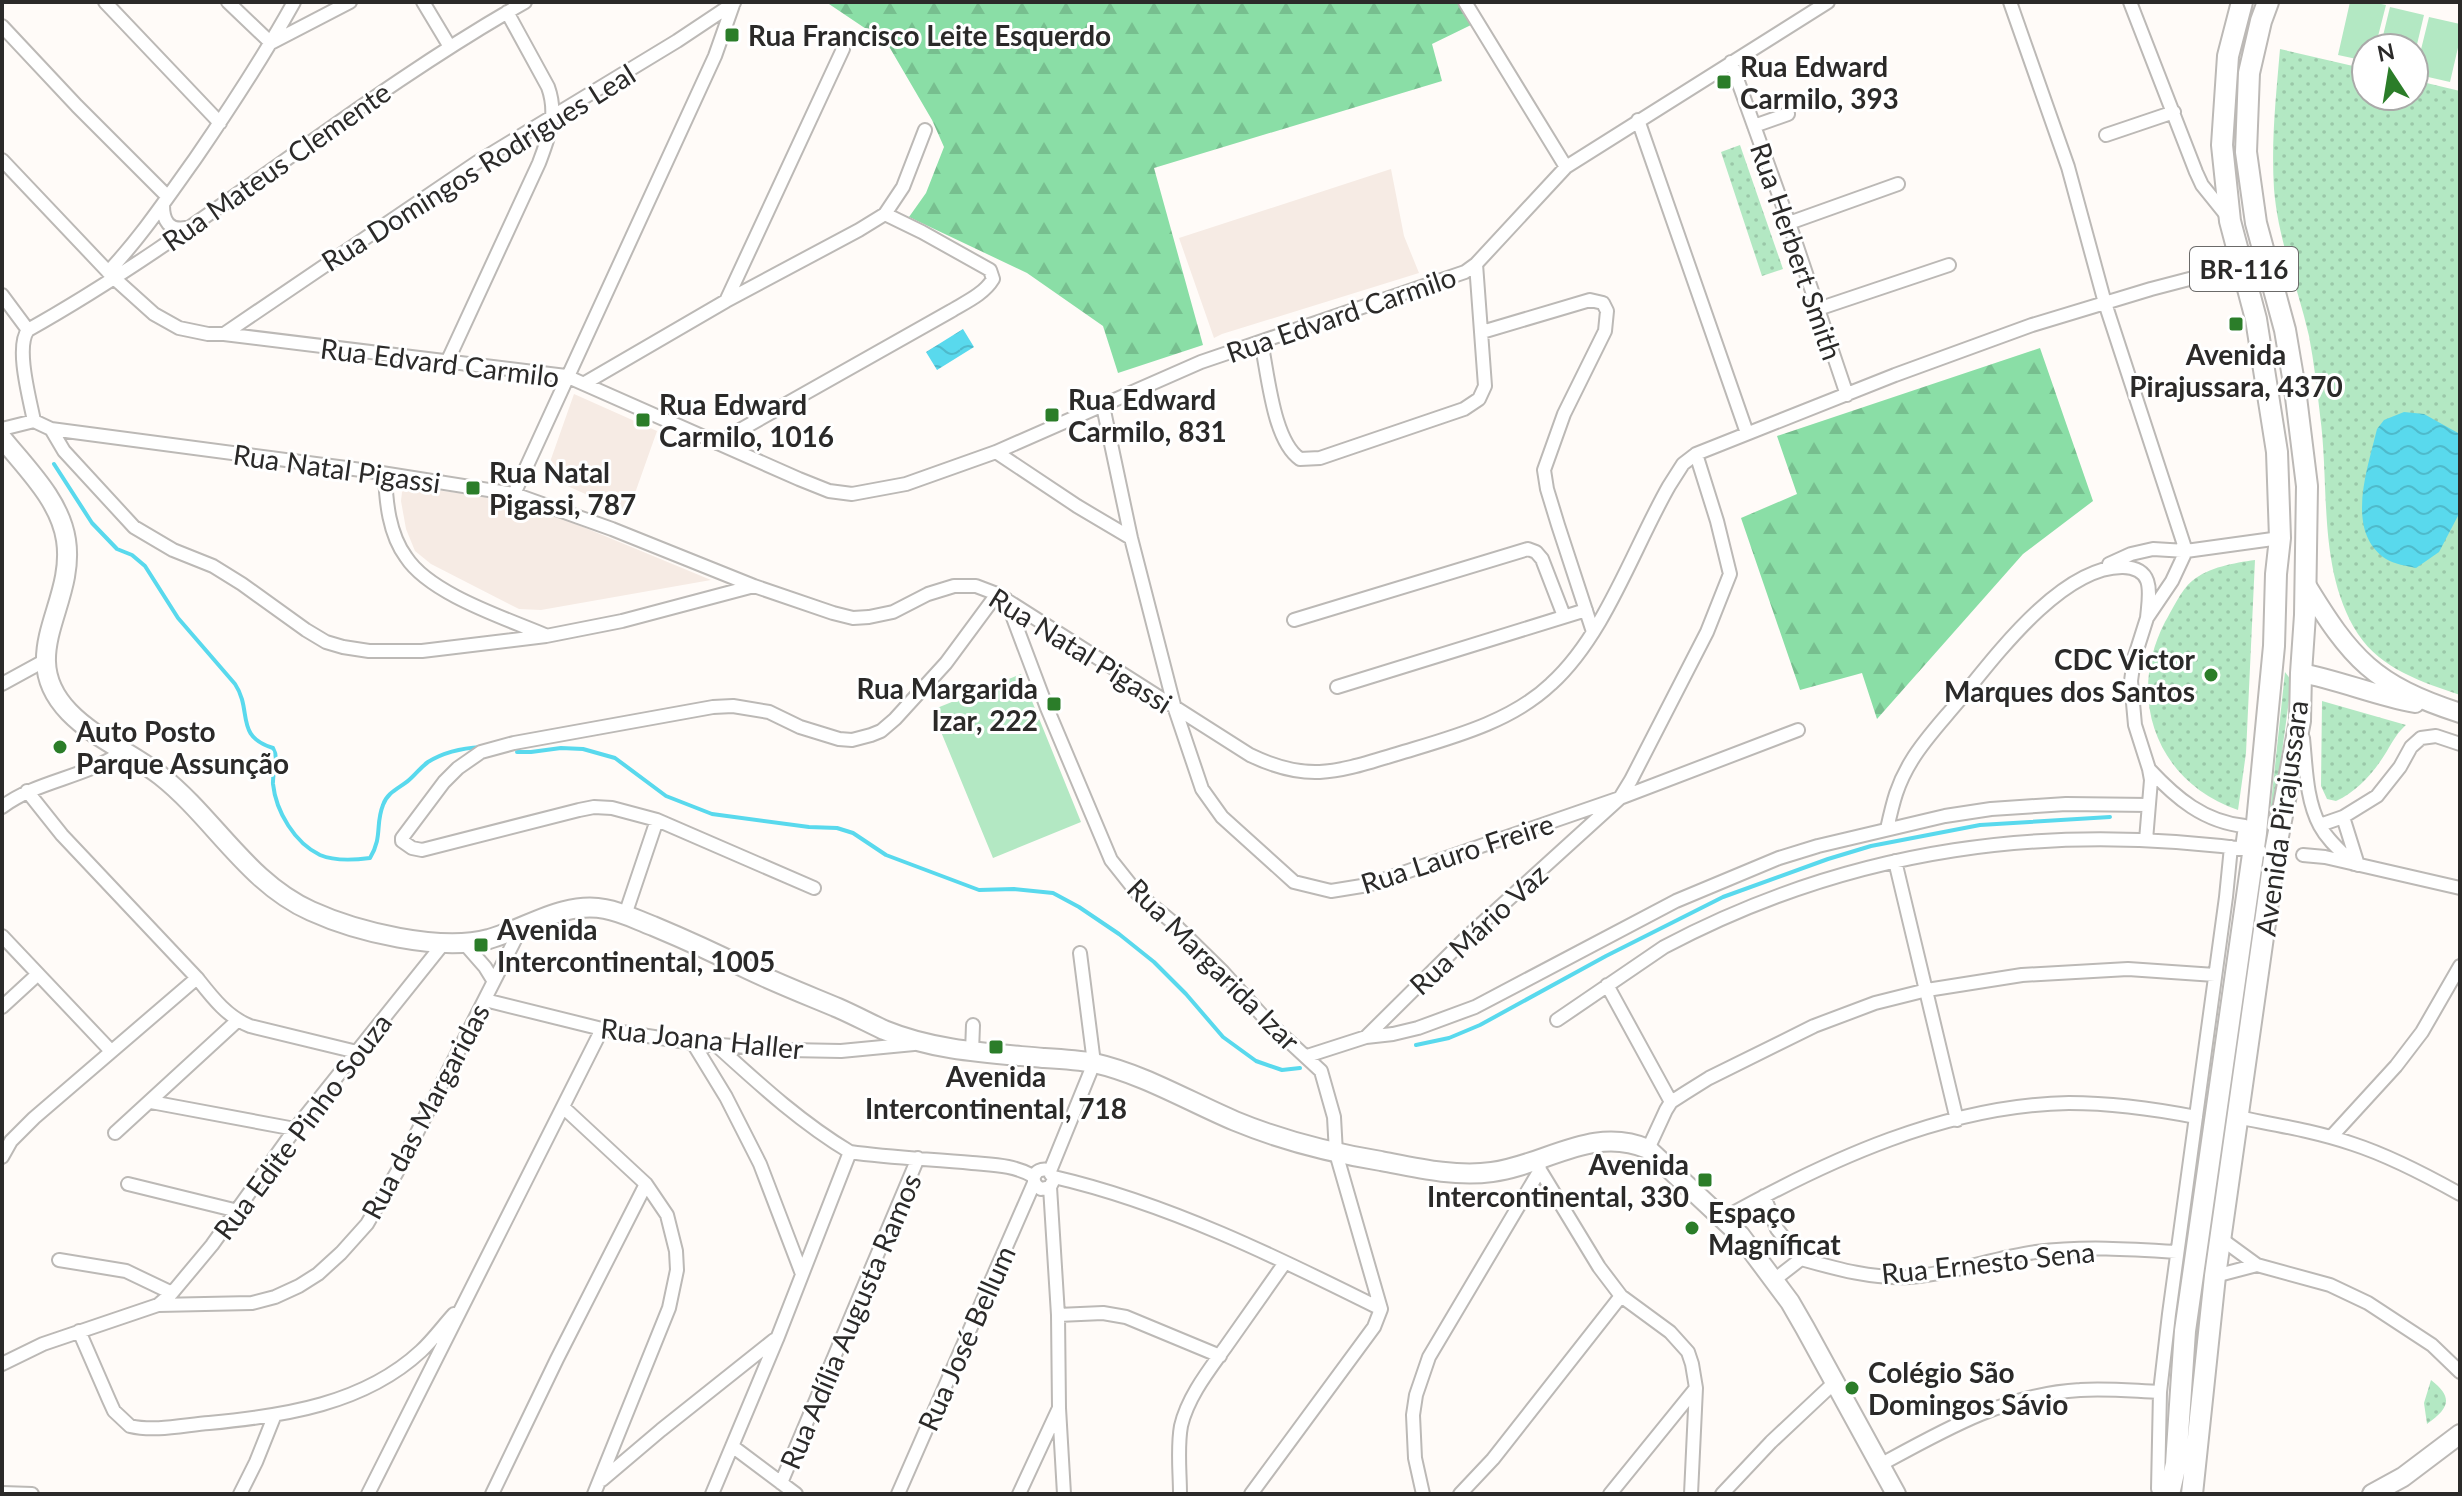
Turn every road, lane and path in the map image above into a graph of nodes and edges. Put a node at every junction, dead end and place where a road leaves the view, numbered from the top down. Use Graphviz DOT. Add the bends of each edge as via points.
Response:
graph roads {
  1 [pos="105,2"];
  2 [pos="228,2"];
  3 [pos="294,2"];
  4 [pos="350,2"];
  5 [pos="423,2"];
  6 [pos="525,2"];
  7 [pos="1465,2"];
  8 [pos="1828,2"];
  9 [pos="2010,2"];
  10 [pos="2130,2"];
  11 [pos="2242,2"];
  12 [pos="2268,2"];
  13 [pos="734,3"];
  14 [pos="507,12"];
  15 [pos="2,26"];
  16 [pos="271,43"];
  17 [pos="450,47"];
  18 [pos="843,49"];
  19 [pos="1731,62"];
  20 [pos="2174,112"];
  21 [pos="1788,114"];
  22 [pos="554,116"];
  23 [pos="1638,120"];
  24 [pos="220,123"];
  25 [pos="1754,126"];
  26 [pos="925,130"];
  27 [pos="2106,135"];
  28 [pos="2,160"];
  29 [pos="1566,167"];
  30 [pos="1898,184"];
  31 [pos="166,201"];
  32 [pos="885,214"];
  33 [pos="2230,221"];
  34 [pos="1789,223"];
  35 [pos="188,228"];
  36 [pos="1476,264"];
  37 [pos="1949,265"];
  38 [pos="2243,265"];
  39 [pos="111,275"];
  40 [pos="2,295"];
  41 [pos="726,301"];
  42 [pos="2105,303"];
  43 [pos="1818,309"];
  44 [pos="28,330"];
  45 [pos="1482,332"];
  46 [pos="224,334"];
  47 [pos="1261,342"];
  48 [pos="448,360"];
  49 [pos="566,376"];
  50 [pos="585,383"];
  51 [pos="1847,395"];
  52 [pos="1103,406"];
  53 [pos="34,421"];
  54 [pos="2,429"];
  55 [pos="51,429"];
  56 [pos="1747,433"];
  57 [pos="2,438"];
  58 [pos="717,443"];
  59 [pos="996,452"];
  60 [pos="1696,454"];
  61 [pos="385,474"];
  62 [pos="514,494"];
  63 [pos="1131,538"];
  64 [pos="2280,538"];
  65 [pos="2186,551"];
  66 [pos="2095,571"];
  67 [pos="2305,583"];
  68 [pos="754,586"];
  69 [pos="1002,597"];
  70 [pos="1586,610"];
  71 [pos="1564,616"];
  72 [pos="2147,618"];
  73 [pos="1294,620"];
  74 [pos="1593,632"];
  75 [pos="546,636"];
  76 [pos="44,661"];
  77 [pos="2301,673"];
  78 [pos="2,684"];
  79 [pos="1337,687"];
  80 [pos="1175,709"];
  81 [pos="2452,711"];
  82 [pos="2300,721"];
  83 [pos="1798,730"];
  84 [pos="2460,744"];
  85 [pos="123,751"];
  86 [pos="2149,769"];
  87 [pos="27,791"];
  88 [pos="1620,798"];
  89 [pos="2149,805"];
  90 [pos="2,807"];
  91 [pos="2343,817"];
  92 [pos="657,820"];
  93 [pos="2320,825"];
  94 [pos="1887,829"];
  95 [pos="2146,840"];
  96 [pos="2242,848"];
  97 [pos="2275,852"];
  98 [pos="2303,855"];
  99 [pos="1895,861"];
  100 [pos="2356,865"];
  101 [pos="814,888"];
  102 [pos="2460,888"];
  103 [pos="625,915"];
  104 [pos="522,926"];
  105 [pos="503,934"];
  106 [pos="2,936"];
  107 [pos="464,943"];
  108 [pos="443,944"];
  109 [pos="1080,953"];
  110 [pos="507,956"];
  111 [pos="2460,966"];
  112 [pos="38,974"];
  113 [pos="2215,975"];
  114 [pos="197,978"];
  115 [pos="493,980"];
  116 [pos="1607,985"];
  117 [pos="1927,990"];
  118 [pos="485,1000"];
  119 [pos="2,1007"];
  120 [pos="1557,1020"];
  121 [pos="237,1021"];
  122 [pos="973,1025"];
  123 [pos="602,1029"];
  124 [pos="1366,1037"];
  125 [pos="693,1043"];
  126 [pos="922,1043"];
  127 [pos="715,1044"];
  128 [pos="111,1051"];
  129 [pos="357,1052"];
  130 [pos="972,1052"];
  131 [pos="1307,1056"];
  132 [pos="1094,1063"];
  133 [pos="151,1102"];
  134 [pos="1671,1102"];
  135 [pos="563,1107"];
  136 [pos="2196,1117"];
  137 [pos="2237,1117"];
  138 [pos="1957,1120"];
  139 [pos="295,1129"];
  140 [pos="115,1133"];
  141 [pos="2331,1137"];
  142 [pos="1648,1149"];
  143 [pos="850,1152"];
  144 [pos="1336,1153"];
  145 [pos="2,1157"];
  146 [pos="918,1158"];
  147 [pos="1539,1166"];
  148 [pos="1051,1178"];
  149 [pos="1034,1180"];
  150 [pos="128,1184"];
  151 [pos="646,1184"];
  152 [pos="2460,1194"];
  153 [pos="1764,1196"];
  154 [pos="238,1211"];
  155 [pos="1724,1218"];
  156 [pos="2220,1238"];
  157 [pos="2177,1252"];
  158 [pos="1801,1259"];
  159 [pos="59,1260"];
  160 [pos="1284,1264"];
  161 [pos="2257,1265"];
  162 [pos="802,1274"];
  163 [pos="2215,1276"];
  164 [pos="1774,1280"];
  165 [pos="172,1293"];
  166 [pos="1621,1296"];
  167 [pos="464,1303"];
  168 [pos="158,1305"];
  169 [pos="1381,1309"];
  170 [pos="1058,1315"];
  171 [pos="79,1331"];
  172 [pos="777,1339"];
  173 [pos="1220,1356"];
  174 [pos="2,1364"];
  175 [pos="2460,1372"];
  176 [pos="1835,1382"];
  177 [pos="1696,1388"];
  178 [pos="2160,1392"];
  179 [pos="1059,1408"];
  180 [pos="274,1417"];
  181 [pos="2460,1434"];
  182 [pos="732,1446"];
  183 [pos="1880,1465"];
  184 [pos="781,1483"];
  185 [pos="596,1488"];
  186 [pos="2164,1492"];
  187 [pos="2,1493"];
  188 [pos="32,1494"];
  189 [pos="240,1494"];
  190 [pos="368,1494"];
  191 [pos="492,1494"];
  192 [pos="712,1494"];
  193 [pos="796,1494"];
  194 [pos="898,1494"];
  195 [pos="1019,1494"];
  196 [pos="1064,1494"];
  197 [pos="1180,1494"];
  198 [pos="1251,1494"];
  199 [pos="1423,1494"];
  200 [pos="1460,1494"];
  201 [pos="1610,1494"];
  202 [pos="1691,1494"];
  203 [pos="1722,1494"];
  204 [pos="1896,1494"];
  205 [pos="2192,1494"];
  206 [pos="2372,1494"];
  1 -- 24 [label="street"];
  2 -- 16 [label="street"];
  3 -- 16 [label="street"];
  4 -- 16 [label="street"];
  5 -- 17 [label="street"];
  6 -- 14 [label="street, Rua Mateus Clemente"];
  7 -- 29 [label="street"];
  8 -- 19 [label="street, Rua Edvard Carmilo"];
  9 -- 42 [label="street" via="2068,167"];
  10 -- 20 [label="street"];
  11 -- 33 [label="main road, Avenida Pirajussara / BR-116" via="2225,88 2222,145"];
  12 -- 67 [label="main road, Avenida Pirajussara / BR-116" via="2249,73 2246,152 2256,223 2282,315 2295,389 2307,486"];
  13 -- 22 [label="street, Rua Domingos Rodrigues Leal"];
  13 -- 49 [label="street" via="715,56"];
  14 -- 17 [label="street, Rua Mateus Clemente"];
  14 -- 22 [label="street" via="548,87"];
  15 -- 31 [label="street"];
  16 -- 24 [label="street"];
  17 -- 35 [label="street, Rua Mateus Clemente"];
  18 -- 41 [label="street"];
  19 -- 23 [label="street, Rua Edvard Carmilo"];
  19 -- 25 [label="street, Rua Herbert Smith"];
  20 -- 27 [label="street"];
  20 -- 33 [label="street" via="2202,185"];
  21 -- 25 [label="street"];
  22 -- 46 [label="street, Rua Domingos Rodrigues Leal"];
  22 -- 48 [label="street" via="539,163"];
  23 -- 29 [label="street, Rua Edvard Carmilo"];
  23 -- 56 [label="street"];
  24 -- 31 [label="street"];
  25 -- 34 [label="street, Rua Herbert Smith"];
  26 -- 32 [label="street" via="903,187"];
  28 -- 39 [label="street, Rua Edvard Carmilo"];
  29 -- 36 [label="street, Rua Edvard Carmilo"];
  30 -- 34 [label="street"];
  31 -- 35 [label="street" via="164,219 172,228"];
  31 -- 39 [label="street"];
  32 -- 41 [label="street"];
  32 -- 58 [label="street" via="990,270 991,283 951,311"];
  33 -- 38 [label="main road, Avenida Pirajussara / BR-116"];
  34 -- 43 [label="street, Rua Herbert Smith"];
  35 -- 39 [label="street, Rua Mateus Clemente"];
  36 -- 45 [label="street"];
  36 -- 47 [label="street, Rua Edvard Carmilo" via="1422,288"];
  37 -- 43 [label="street"];
  38 -- 42 [label="street"];
  38 -- 64 [label="main road, Avenida Pirajussara / BR-116" via="2277,452"];
  39 -- 44 [label="street, Rua Mateus Clemente"];
  39 -- 46 [label="street, Rua Edvard Carmilo" via="166,322"];
  40 -- 44 [label="street"];
  41 -- 50 [label="street"];
  42 -- 51 [label="street"];
  42 -- 65 [label="street"];
  43 -- 51 [label="street, Rua Herbert Smith"];
  44 -- 53 [label="street" via="23,337 24,363"];
  45 -- 47 [label="street" via="1485,386 1473,404 1309,460 1294,455 1280,430"];
  45 -- 70 [label="street" via="1590,300 1603,303 1607,311 1605,331 1564,414 1544,470"];
  46 -- 48 [label="street, Rua Edvard Carmilo"];
  47 -- 52 [label="street, Rua Edvard Carmilo"];
  48 -- 49 [label="street, Rua Edvard Carmilo"];
  49 -- 50 [label="street, Rua Edvard Carmilo"];
  49 -- 62 [label="street"];
  50 -- 58 [label="street, Rua Edvard Carmilo"];
  51 -- 56 [label="street"];
  52 -- 59 [label="street, Rua Edvard Carmilo"];
  52 -- 63 [label="street, Rua Lauro Freire"];
  53 -- 54 [label="street"];
  53 -- 55 [label="street, Rua Natal Pigassi"];
  55 -- 61 [label="street, Rua Natal Pigassi"];
  55 -- 75 [label="street" via="64,451 134,527 225,573 326,642 356,650 422,651"];
  56 -- 60 [label="street"];
  57 -- 76 [label="street" via="44,490 66,542 67,569"];
  58 -- 59 [label="street, Rua Edvard Carmilo" via="829,491 852,494 906,484"];
  59 -- 63 [label="street"];
  60 -- 74 [label="street, Rua Natal Pigassi" via="1669,486"];
  60 -- 88 [label="street, Rua Mário Vaz" via="1730,574 1707,632"];
  61 -- 62 [label="street, Rua Natal Pigassi"];
  61 -- 75 [label="street" via="390,520 414,568 464,600"];
  62 -- 68 [label="street, Rua Natal Pigassi"];
  63 -- 80 [label="street, Rua Lauro Freire"];
  64 -- 65 [label="street"];
  64 -- 77 [label="main road, BR-116" via="2285,643"];
  64 -- 96 [label="main road, Avenida Pirajussara" via="2274,646"];
  65 -- 66 [label="street" via="2143,551"];
  65 -- 72 [label="street"];
  66 -- 72 [label="street" via="2127,567 2143,574 2150,588"];
  66 -- 94 [label="street" via="2026,622 1965,693 1914,757 1896,789"];
  67 -- 77 [label="main road, Avenida Pirajussara"];
  67 -- 81 [label="street" via="2363,664 2398,688"];
  68 -- 69 [label="street, Rua Natal Pigassi" via="853,618 893,612 954,586 976,586"];
  68 -- 75 [label="street"];
  69 -- 80 [label="street, Rua Natal Pigassi"];
  69 -- 92 [label="street" via="881,731 852,740 824,736 769,712 733,706 514,743 481,752 458,768 402,841 422,850 594,807"];
  69 -- 131 [label="street, Rua Margarida Izar" via="1111,860 1138,894"];
  70 -- 71 [label="street"];
  70 -- 74 [label="street"];
  71 -- 73 [label="street" via="1542,559 1528,549"];
  71 -- 79 [label="street"];
  72 -- 86 [label="street" via="2131,690"];
  74 -- 80 [label="street, Rua Natal Pigassi" via="1558,678 1516,709 1453,737 1349,768 1309,773 1280,768"];
  76 -- 78 [label="street"];
  76 -- 85 [label="street" via="49,683 64,706"];
  77 -- 81 [label="street"];
  77 -- 82 [label="main road, Avenida Pirajussara"];
  80 -- 88 [label="street, Rua Lauro Freire" via="1202,789 1216,810 1281,872 1319,890 1368,885"];
  82 -- 93 [label="street"];
  82 -- 97 [label="main road, Avenida Pirajussara"];
  83 -- 88 [label="street, Rua Lauro Freire"];
  84 -- 91 [label="street" via="2426,736 2411,747 2377,796"];
  85 -- 87 [label="street" via="105,764"];
  85 -- 108 [label="street" via="161,776 257,874 305,908 349,925"];
  86 -- 89 [label="street"];
  86 -- 96 [label="street" via="2197,811 2245,826"];
  87 -- 90 [label="street"];
  87 -- 114 [label="street"];
  88 -- 124 [label="street, Rua Mário Vaz"];
  89 -- 94 [label="street" via="2006,808"];
  89 -- 95 [label="street"];
  91 -- 93 [label="street"];
  91 -- 100 [label="street"];
  92 -- 101 [label="street"];
  92 -- 103 [label="street"];
  93 -- 100 [label="street"];
  94 -- 124 [label="street" via="1731,876 1475,1007 1393,1034"];
  95 -- 96 [label="street"];
  95 -- 99 [label="street" via="2042,840"];
  96 -- 97 [label="street"];
  96 -- 113 [label="street, Avenida Pirajussara"];
  96 -- 186 [label="main road, Avenida Pirajussara" via="2185,1331 2176,1464"];
  97 -- 137 [label="main road, Avenida Pirajussara"];
  98 -- 100 [label="street"];
  99 -- 116 [label="street" via="1820,881 1717,921 1664,947"];
  99 -- 117 [label="street"];
  100 -- 102 [label="street"];
  103 -- 104 [label="street" via="589,907"];
  103 -- 126 [label="street"];
  104 -- 105 [label="street"];
  104 -- 110 [label="street, Rua das Margaridas"];
  105 -- 107 [label="street"];
  105 -- 110 [label="street"];
  106 -- 112 [label="street"];
  107 -- 108 [label="street"];
  107 -- 115 [label="street, Rua das Margaridas"];
  108 -- 129 [label="street, Rua Edite Pinho Souza"];
  109 -- 132 [label="street"];
  110 -- 115 [label="street, Rua das Margaridas"];
  111 -- 141 [label="street" via="2413,1044"];
  112 -- 119 [label="street"];
  112 -- 128 [label="street"];
  113 -- 117 [label="street" via="2128,969 2022,975"];
  113 -- 136 [label="street, Avenida Pirajussara"];
  114 -- 121 [label="street"];
  114 -- 128 [label="street"];
  115 -- 118 [label="street, Rua das Margaridas"];
  116 -- 120 [label="street"];
  116 -- 134 [label="street"];
  117 -- 134 [label="street" via="1814,1026"];
  117 -- 138 [label="street"];
  118 -- 123 [label="street, Rua Joana Haller"];
  118 -- 168 [label="street, Rua das Margaridas" via="397,1172 367,1224 341,1253 318,1274 275,1297 252,1303"];
  121 -- 129 [label="street"];
  121 -- 133 [label="street"];
  122 -- 130 [label="street"];
  123 -- 125 [label="street, Rua Joana Haller"];
  123 -- 135 [label="street"];
  124 -- 131 [label="street"];
  125 -- 127 [label="street, Rua Joana Haller"];
  125 -- 162 [label="street" via="760,1164"];
  126 -- 127 [label="street, Rua Joana Haller" via="841,1051"];
  126 -- 130 [label="street"];
  127 -- 143 [label="street" via="779,1101"];
  128 -- 145 [label="street" via="34,1118"];
  129 -- 139 [label="street, Rua Edite Pinho Souza"];
  130 -- 132 [label="street"];
  131 -- 144 [label="street, Rua Margarida Izar" via="1321,1071 1328,1091"];
  132 -- 144 [label="street" via="1254,1129"];
  132 -- 148 [label="street"];
  133 -- 139 [label="street"];
  133 -- 140 [label="street"];
  134 -- 142 [label="street"];
  135 -- 151 [label="street"];
  135 -- 167 [label="street"];
  136 -- 138 [label="street" via="2068,1103"];
  136 -- 157 [label="street, Avenida Pirajussara"];
  137 -- 141 [label="street"];
  137 -- 156 [label="main road, Avenida Pirajussara"];
  138 -- 153 [label="street" via="1864,1151"];
  139 -- 154 [label="street, Rua Edite Pinho Souza"];
  141 -- 152 [label="street" via="2385,1156"];
  142 -- 147 [label="street" via="1598,1141"];
  142 -- 155 [label="street"];
  143 -- 146 [label="street"];
  143 -- 162 [label="street"];
  144 -- 147 [label="street" via="1465,1174"];
  144 -- 169 [label="street, Rua Margarida Izar"];
  146 -- 149 [label="street" via="1013,1167"];
  146 -- 184 [label="street, Rua Adília Augusta Ramos"];
  147 -- 166 [label="street"];
  147 -- 199 [label="street" via="1429,1357 1412,1424"];
  148 -- 149 [label="street" via="1041,1189"];
  148 -- 160 [label="street" via="1085,1184 1171,1214"];
  148 -- 170 [label="street"];
  149 -- 194 [label="street, Rua José Bellum"];
  150 -- 154 [label="street"];
  151 -- 185 [label="street" via="673,1234 674,1289"];
  151 -- 191 [label="street"];
  153 -- 155 [label="street"];
  153 -- 158 [label="street" via="1777,1229"];
  154 -- 165 [label="street, Rua Edite Pinho Souza"];
  155 -- 164 [label="street"];
  156 -- 161 [label="street"];
  156 -- 163 [label="main road, Avenida Pirajussara"];
  157 -- 158 [label="street, Rua Ernesto Sena" via="2040,1252 1895,1277 1857,1274"];
  157 -- 178 [label="street, Avenida Pirajussara"];
  158 -- 164 [label="street"];
  159 -- 165 [label="street" via="126,1271"];
  160 -- 169 [label="street"];
  160 -- 173 [label="street"];
  161 -- 163 [label="street"];
  161 -- 175 [label="street" via="2330,1285 2368,1303 2432,1345"];
  162 -- 172 [label="street"];
  163 -- 205 [label="main road, Avenida Pirajussara"];
  164 -- 176 [label="street"];
  165 -- 168 [label="street, Rua Edite Pinho Souza"];
  166 -- 177 [label="street" via="1678,1339 1688,1352"];
  166 -- 200 [label="street"];
  167 -- 180 [label="street" via="421,1352 378,1381 335,1401"];
  167 -- 190 [label="street"];
  168 -- 171 [label="street, Rua das Margaridas"];
  169 -- 198 [label="street" via="1374,1327"];
  170 -- 173 [label="street" via="1126,1317"];
  170 -- 179 [label="street"];
  171 -- 174 [label="street, Rua das Margaridas"];
  171 -- 180 [label="street" via="114,1411 130,1426"];
  172 -- 182 [label="street"];
  172 -- 185 [label="street"];
  173 -- 197 [label="street" via="1182,1424"];
  176 -- 183 [label="street"];
  176 -- 203 [label="street"];
  177 -- 201 [label="street"];
  177 -- 202 [label="street"];
  178 -- 183 [label="street" via="2082,1390 2035,1396 1977,1414"];
  178 -- 186 [label="street, Avenida Pirajussara"];
  179 -- 195 [label="street"];
  179 -- 196 [label="street"];
  180 -- 189 [label="street"];
  181 -- 206 [label="street"];
  182 -- 184 [label="street"];
  182 -- 192 [label="street"];
  183 -- 204 [label="street"];
  184 -- 193 [label="street"];
  187 -- 188 [label="street"];
}
